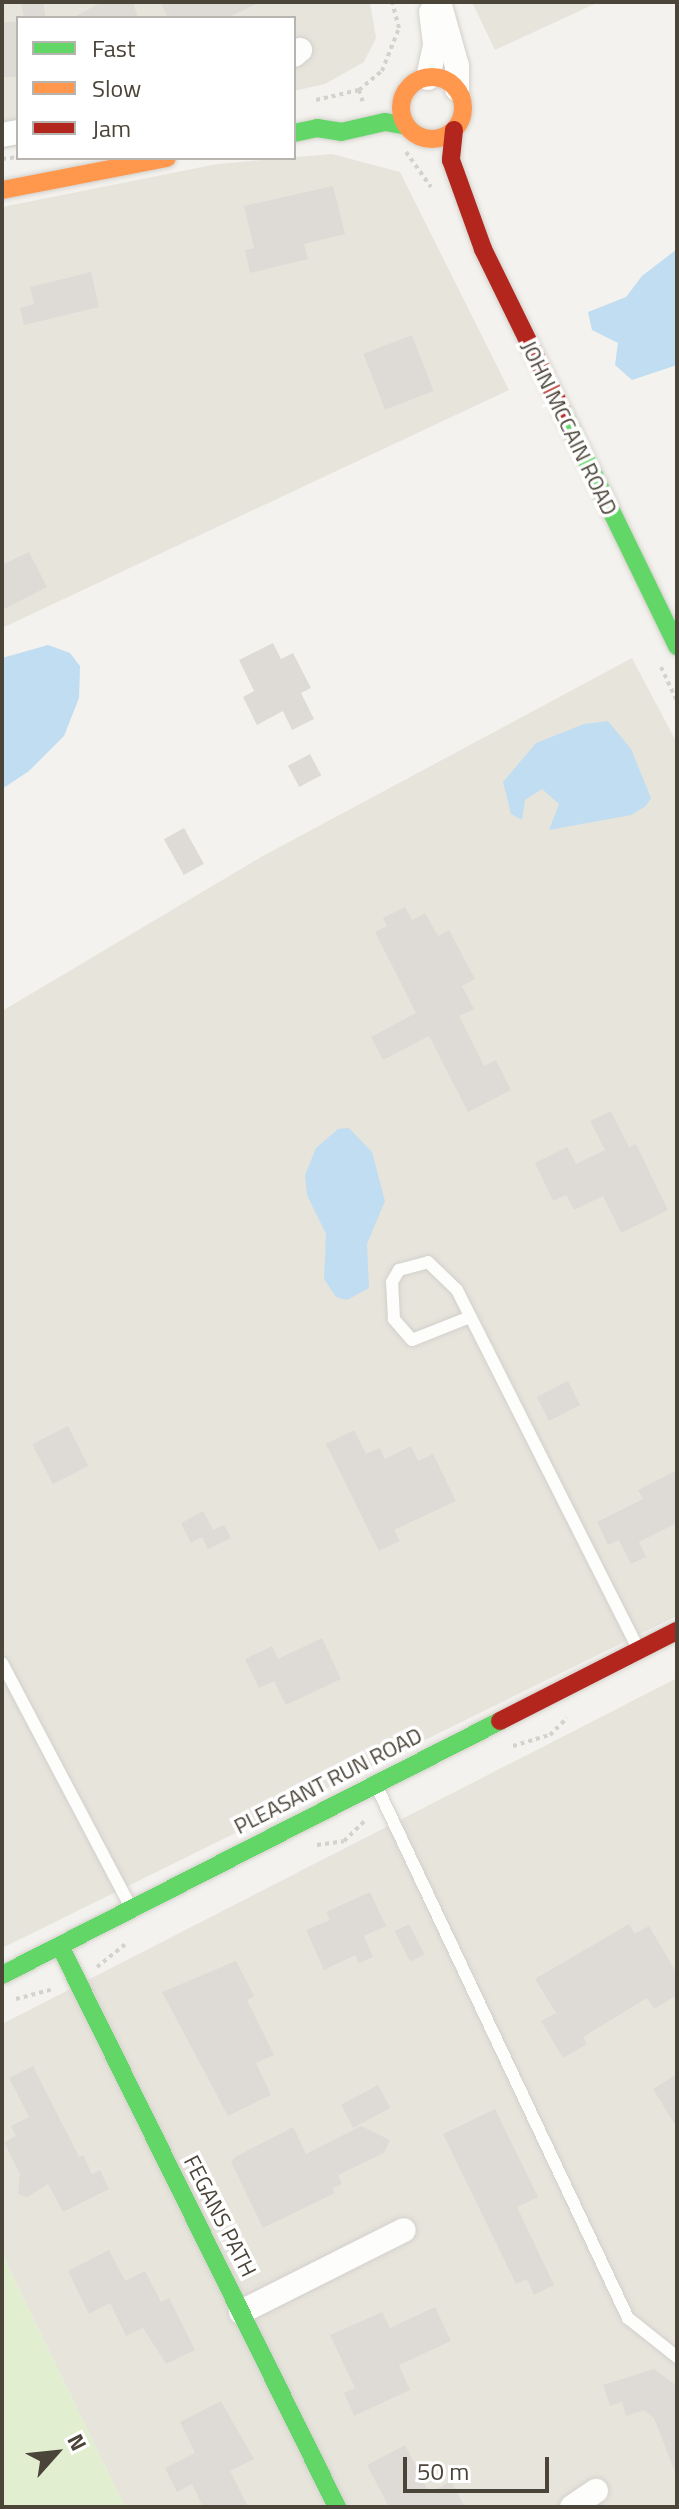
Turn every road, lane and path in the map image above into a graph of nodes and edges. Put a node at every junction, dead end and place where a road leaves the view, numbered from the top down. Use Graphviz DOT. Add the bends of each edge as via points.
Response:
graph roads {
  1 [pos="392,2"];
  2 [pos="431,2"];
  3 [pos="439,2"];
  4 [pos="428,78"];
  5 [pos="457,89"];
  6 [pos="405,92"];
  7 [pos="306,102"];
  8 [pos="317,128"];
  9 [pos="454,130"];
  10 [pos="412,131"];
  11 [pos="296,133"];
  12 [pos="157,160"];
  13 [pos="2,190"];
  14 [pos="466,208"];
  15 [pos="677,646"];
  16 [pos="470,1317"];
  17 [pos="677,1631"];
  18 [pos="639,1650"];
  19 [pos="2,1663"];
  20 [pos="375,1783"];
  21 [pos="131,1909"];
  22 [pos="60,1946"];
  23 [pos="2,1975"];
  24 [pos="404,2230"];
  25 [pos="241,2312"];
  26 [pos="677,2357"];
  27 [pos="596,2491"];
  28 [pos="337,2507"];
  29 [pos="572,2507"];
  1 -- 7 [label="path" via="399,28 382,71 359,90"];
  2 -- 4 [label="street" via="435,44"];
  3 -- 5 [label="street" via="457,66"];
  4 -- 5 [label="main road"];
  4 -- 6 [label="main road"];
  5 -- 9 [label="main road" via="463,107"];
  6 -- 8 [label="main road" via="336,115"];
  6 -- 10 [label="main road" via="401,107"];
  8 -- 10 [label="main road" via="341,132 385,122"];
  8 -- 11 [label="main road"];
  9 -- 10 [label="main road" via="432,139"];
  9 -- 14 [label="main road, JOHN MCCAIN ROAD" via="451,160"];
  10 -- 14 [label="main road, JOHN MCCAIN ROAD" via="450,193"];
  12 -- 13 [label="main road"];
  14 -- 15 [label="main road, JOHN MCCAIN ROAD"];
  16 -- 16 [label="lane" via="412,1340 394,1319 392,1282 399,1270 428,1262 450,1281"];
  16 -- 18 [label="lane"];
  17 -- 18 [label="main road, PLEASANT RUN ROAD"];
  18 -- 20 [label="main road, PLEASANT RUN ROAD"];
  19 -- 21 [label="lane"];
  20 -- 21 [label="main road, PLEASANT RUN ROAD"];
  20 -- 26 [label="lane" via="628,2318"];
  21 -- 22 [label="main road, PLEASANT RUN ROAD"];
  22 -- 23 [label="main road, PLEASANT RUN ROAD"];
  22 -- 25 [label="main road, FEGANS PATH"];
  24 -- 25 [label="street"];
  25 -- 28 [label="main road, FEGANS PATH"];
  27 -- 29 [label="street"];
}
